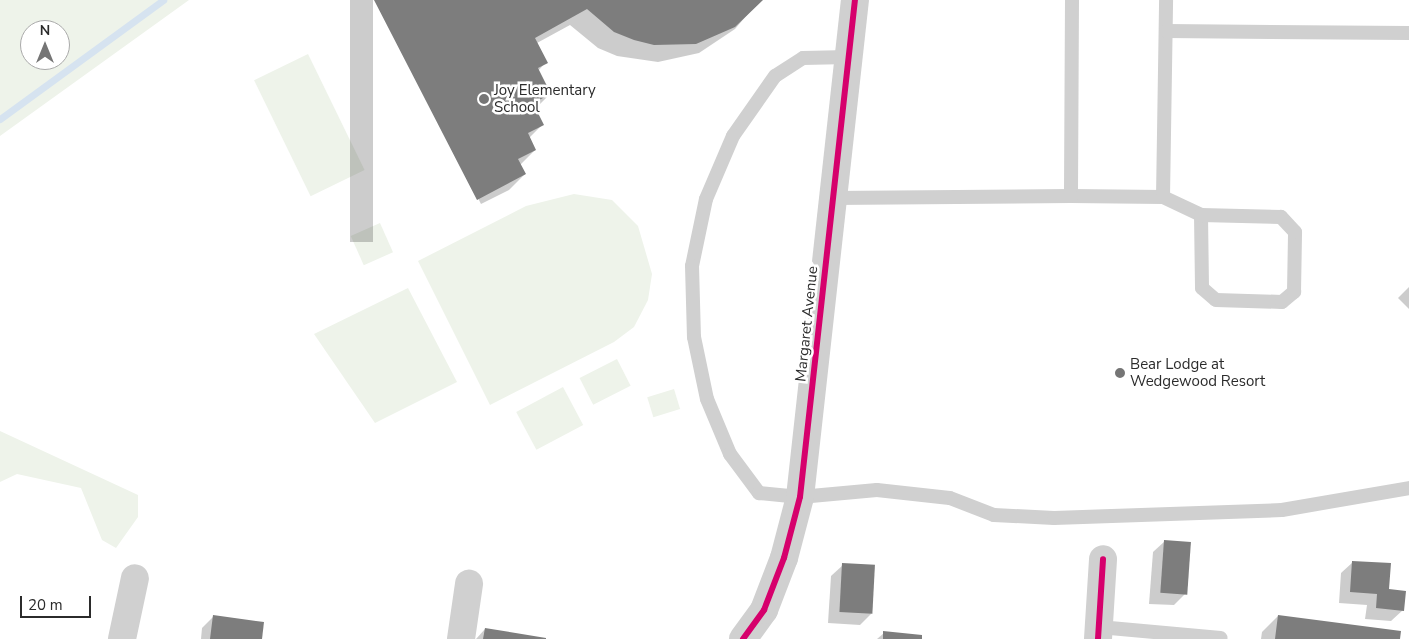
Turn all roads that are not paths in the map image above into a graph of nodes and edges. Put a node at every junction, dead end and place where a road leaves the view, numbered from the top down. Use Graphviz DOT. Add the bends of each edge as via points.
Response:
graph roads {
  1 [pos="855,0"];
  2 [pos="1072,0"];
  3 [pos="1166,0"];
  4 [pos="1166,31"];
  5 [pos="1409,33"];
  6 [pos="848,57"];
  7 [pos="1071,196"];
  8 [pos="1163,197"];
  9 [pos="833,198"];
  10 [pos="1201,216"];
  11 [pos="1409,488"];
  12 [pos="800,496"];
  13 [pos="1103,559"];
  14 [pos="135,578"];
  15 [pos="469,584"];
  16 [pos="1098,633"];
  17 [pos="1221,638"];
  18 [pos="122,639"];
  19 [pos="461,639"];
  20 [pos="743,639"];
  1 -- 6 [label="street, Margaret Avenue"];
  2 -- 7 [label="lane"];
  3 -- 4 [label="lane"];
  4 -- 5 [label="lane"];
  4 -- 8 [label="lane"];
  6 -- 9 [label="street, Margaret Avenue"];
  6 -- 12 [label="lane" via="802,58 775,76 733,136 706,199 692,266 694,337 707,399 730,454 759,493"];
  7 -- 8 [label="lane"];
  7 -- 9 [label="lane"];
  8 -- 10 [label="lane"];
  9 -- 12 [label="street, Margaret Avenue"];
  10 -- 10 [label="lane" via="1202,288 1216,300 1282,302 1294,292 1295,232 1281,218"];
  11 -- 12 [label="lane" via="1282,510 1054,518 994,515 950,498 877,490"];
  12 -- 20 [label="street, Margaret Avenue" via="784,558 764,610"];
  13 -- 16 [label="street"];
  14 -- 18 [label="street"];
  15 -- 19 [label="street"];
  16 -- 17 [label="lane"];
}
